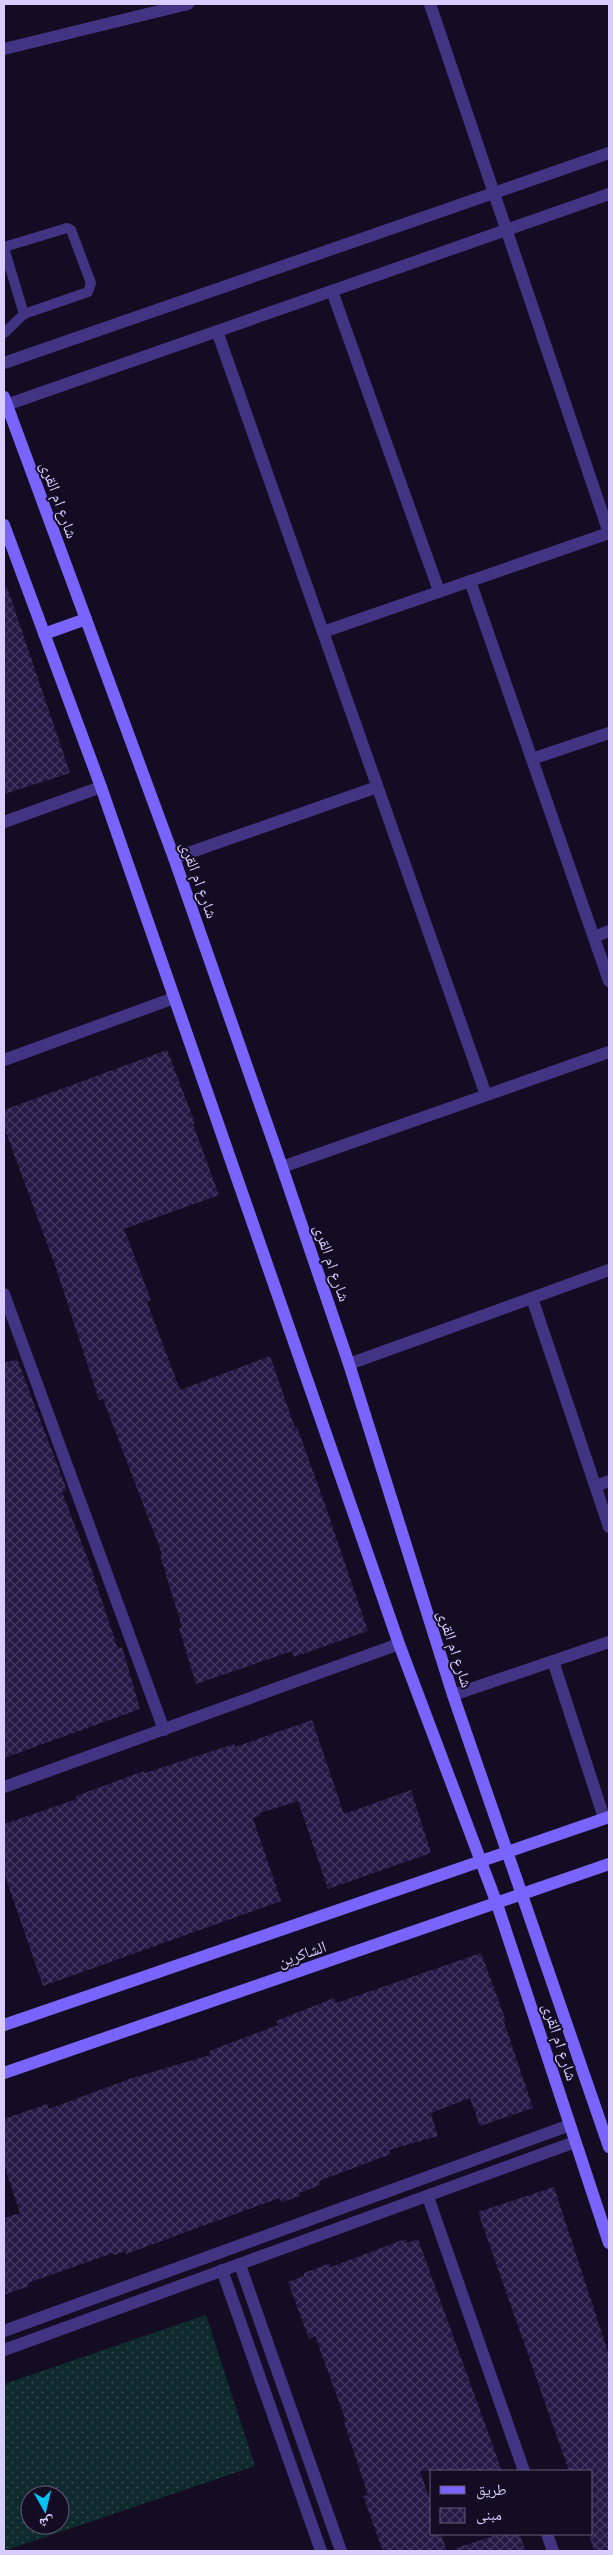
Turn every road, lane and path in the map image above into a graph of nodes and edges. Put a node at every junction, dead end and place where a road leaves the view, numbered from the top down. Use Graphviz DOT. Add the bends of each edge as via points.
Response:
graph roads {
  1 [pos="188,4"];
  2 [pos="430,4"];
  3 [pos="4,49"];
  4 [pos="609,153"];
  5 [pos="494,193"];
  6 [pos="609,194"];
  7 [pos="506,230"];
  8 [pos="4,248"];
  9 [pos="332,291"];
  10 [pos="24,314"];
  11 [pos="217,331"];
  12 [pos="4,333"];
  13 [pos="4,363"];
  14 [pos="5,401"];
  15 [pos="4,525"];
  16 [pos="609,533"];
  17 [pos="470,581"];
  18 [pos="440,591"];
  19 [pos="86,619"];
  20 [pos="323,632"];
  21 [pos="44,634"];
  22 [pos="609,733"];
  23 [pos="532,759"];
  24 [pos="101,787"];
  25 [pos="377,787"];
  26 [pos="4,822"];
  27 [pos="174,858"];
  28 [pos="609,931"];
  29 [pos="594,937"];
  30 [pos="609,981"];
  31 [pos="174,998"];
  32 [pos="609,1052"];
  33 [pos="4,1060"];
  34 [pos="486,1095"];
  35 [pos="282,1167"];
  36 [pos="609,1270"];
  37 [pos="4,1294"];
  38 [pos="532,1298"];
  39 [pos="349,1364"];
  40 [pos="609,1481"];
  41 [pos="596,1486"];
  42 [pos="609,1527"];
  43 [pos="609,1642"];
  44 [pos="399,1644"];
  45 [pos="553,1661"];
  46 [pos="453,1695"];
  47 [pos="164,1730"];
  48 [pos="4,1787"];
  49 [pos="607,1818"];
  50 [pos="507,1852"];
  51 [pos="480,1860"];
  52 [pos="609,1864"];
  53 [pos="522,1894"];
  54 [pos="497,1904"];
  55 [pos="4,2026"];
  56 [pos="4,2074"];
  57 [pos="570,2126"];
  58 [pos="575,2142"];
  59 [pos="609,2147"];
  60 [pos="428,2197"];
  61 [pos="609,2243"];
  62 [pos="240,2265"];
  63 [pos="222,2270"];
  64 [pos="4,2331"];
  65 [pos="4,2350"];
  66 [pos="524,2470"];
  67 [pos="546,2535"];
  68 [pos="320,2551"];
  69 [pos="341,2551"];
  70 [pos="553,2551"];
  1 -- 3 [label="street"];
  2 -- 5 [label="street"];
  4 -- 5 [label="street"];
  5 -- 7 [label="street"];
  5 -- 13 [label="street"];
  6 -- 7 [label="street"];
  7 -- 9 [label="street"];
  7 -- 16 [label="street"];
  8 -- 10 [label="lane"];
  8 -- 10 [label="lane" via="67,228 71,230 91,283 88,292"];
  9 -- 11 [label="street"];
  9 -- 18 [label="street"];
  10 -- 12 [label="lane"];
  11 -- 14 [label="street"];
  11 -- 20 [label="street"];
  14 -- 19 [label="main road, شارع ام القرى"];
  15 -- 21 [label="main road, شارع ام القرى"];
  16 -- 17 [label="street"];
  17 -- 18 [label="street"];
  17 -- 23 [label="street"];
  18 -- 20 [label="street"];
  19 -- 21 [label="main road"];
  19 -- 27 [label="main road, شارع ام القرى"];
  20 -- 25 [label="street"];
  21 -- 24 [label="main road, شارع ام القرى"];
  22 -- 23 [label="street"];
  23 -- 29 [label="street"];
  24 -- 26 [label="street"];
  24 -- 31 [label="main road, شارع ام القرى"];
  25 -- 27 [label="street"];
  25 -- 34 [label="street"];
  27 -- 35 [label="main road, شارع ام القرى"];
  28 -- 29 [label="street"];
  29 -- 30 [label="street"];
  31 -- 33 [label="street"];
  31 -- 44 [label="main road, شارع ام القرى"];
  32 -- 34 [label="street"];
  34 -- 35 [label="street"];
  35 -- 39 [label="main road, شارع ام القرى"];
  36 -- 38 [label="street"];
  37 -- 47 [label="street"];
  38 -- 39 [label="street"];
  38 -- 41 [label="street"];
  39 -- 46 [label="main road, شارع ام القرى"];
  40 -- 41 [label="street"];
  41 -- 42 [label="street"];
  43 -- 45 [label="street"];
  44 -- 47 [label="street"];
  44 -- 51 [label="main road, شارع ام القرى"];
  45 -- 46 [label="street"];
  45 -- 49 [label="street"];
  46 -- 50 [label="main road, شارع ام القرى"];
  47 -- 48 [label="street"];
  49 -- 50 [label="main road, الشاكرين"];
  50 -- 51 [label="main road, الشاكرين"];
  50 -- 53 [label="main road, شارع ام القرى"];
  51 -- 54 [label="main road, شارع ام القرى"];
  51 -- 55 [label="main road, الشاكرين"];
  52 -- 53 [label="main road, الشاكرين"];
  53 -- 54 [label="main road, الشاكرين"];
  53 -- 59 [label="main road, شارع ام القرى"];
  54 -- 56 [label="main road, الشاكرين"];
  54 -- 57 [label="main road, شارع ام القرى"];
  57 -- 58 [label="main road, شارع ام القرى"];
  57 -- 64 [label="street"];
  58 -- 60 [label="street"];
  58 -- 61 [label="main road, شارع ام القرى"];
  60 -- 62 [label="street"];
  60 -- 66 [label="street"];
  62 -- 63 [label="street"];
  62 -- 69 [label="street"];
  63 -- 65 [label="street"];
  63 -- 68 [label="street"];
  67 -- 70 [label="street"];
}
